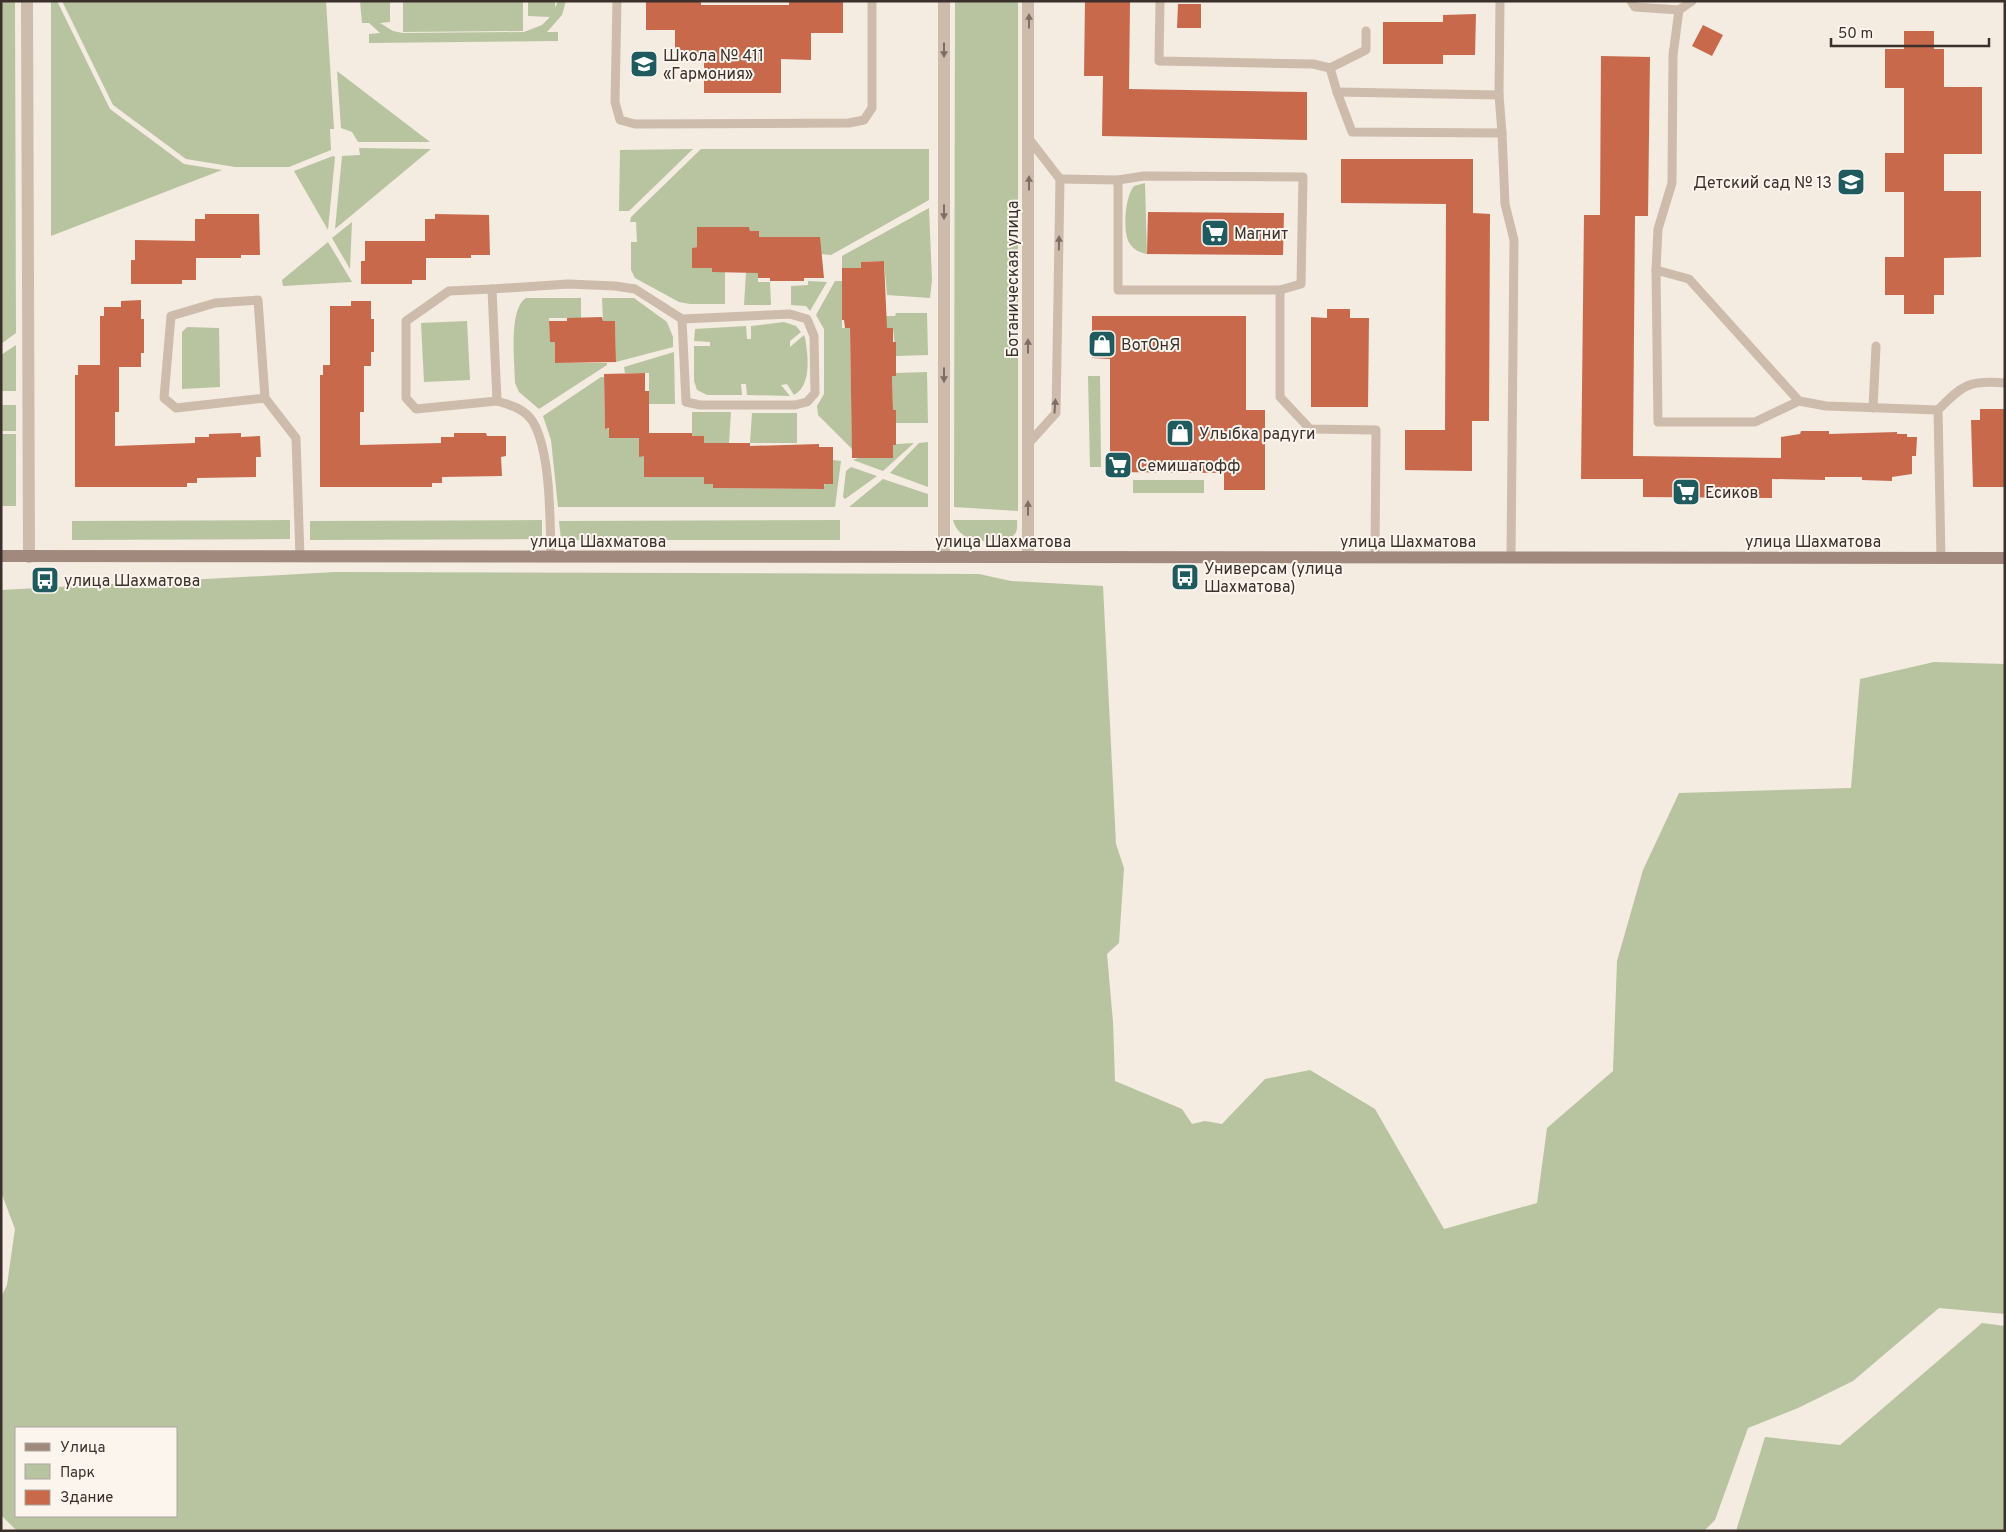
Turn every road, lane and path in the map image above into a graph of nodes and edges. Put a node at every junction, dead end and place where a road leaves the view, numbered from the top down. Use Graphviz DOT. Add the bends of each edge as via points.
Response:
graph roads {
  1 [pos="26,1"];
  2 [pos="617,1"];
  3 [pos="872,1"];
  4 [pos="944,1"];
  5 [pos="1028,1"];
  6 [pos="1160,1"];
  7 [pos="1500,1"];
  8 [pos="1631,1"];
  9 [pos="1692,1"];
  10 [pos="1679,10"];
  11 [pos="1366,31"];
  12 [pos="1330,68"];
  13 [pos="1337,92"];
  14 [pos="1499,95"];
  15 [pos="1502,133"];
  16 [pos="1029,139"];
  17 [pos="1060,179"];
  18 [pos="1118,180"];
  19 [pos="1656,270"];
  20 [pos="492,289"];
  21 [pos="1280,290"];
  22 [pos="682,319"];
  23 [pos="1876,346"];
  24 [pos="2005,383"];
  25 [pos="265,398"];
  26 [pos="497,400"];
  27 [pos="1799,401"];
  28 [pos="1873,408"];
  29 [pos="1938,410"];
  30 [pos="1028,444"];
  31 [pos="1,556"];
  32 [pos="29,556"];
  33 [pos="300,556"];
  34 [pos="551,557"];
  35 [pos="944,557"];
  36 [pos="1028,557"];
  37 [pos="1510,557"];
  38 [pos="1375,558"];
  39 [pos="1941,558"];
  40 [pos="2005,558"];
  1 -- 32 [label="street"];
  2 -- 3 [label="lane" via="615,102 620,120 635,124 849,123 864,120 872,108"];
  4 -- 35 [label="street, one-way"];
  16 -- 5 [label="street, Ботаническая улица, one-way"];
  6 -- 12 [label="lane" via="1159,61 1313,64"];
  7 -- 14 [label="lane"];
  8 -- 10 [label="lane" via="1634,7"];
  9 -- 10 [label="lane"];
  10 -- 19 [label="lane" via="1673,55 1672,183 1658,229"];
  11 -- 12 [label="lane" via="1366,50"];
  12 -- 13 [label="lane"];
  13 -- 14 [label="lane"];
  13 -- 15 [label="lane" via="1352,132"];
  14 -- 15 [label="lane"];
  15 -- 37 [label="lane" via="1505,204 1514,240"];
  16 -- 17 [label="lane"];
  30 -- 16 [label="street, Ботаническая улица, one-way"];
  17 -- 18 [label="lane"];
  30 -- 17 [label="lane, one-way" via="1056,413"];
  18 -- 21 [label="lane" via="1118,290"];
  18 -- 21 [label="lane" via="1144,176 1303,177 1301,284"];
  19 -- 27 [label="lane" via="1689,279"];
  19 -- 27 [label="lane" via="1658,422 1755,422"];
  20 -- 22 [label="lane" via="568,284 635,288"];
  20 -- 26 [label="lane"];
  20 -- 26 [label="lane" via="448,291 406,321 406,398 416,409"];
  21 -- 38 [label="lane" via="1280,397 1310,429 1376,430"];
  22 -- 22 [label="lane" via="686,402 700,405 795,405 807,402 815,392 814,336 807,320 790,314"];
  23 -- 28 [label="lane"];
  24 -- 29 [label="lane" via="1980,381 1956,392"];
  25 -- 25 [label="lane" via="258,300 215,303 171,316 164,398 176,408"];
  25 -- 33 [label="lane" via="296,438"];
  26 -- 34 [label="lane" via="517,407 532,420 542,442"];
  27 -- 28 [label="lane"];
  28 -- 29 [label="lane"];
  29 -- 39 [label="lane"];
  36 -- 30 [label="street, Ботаническая улица, one-way"];
  31 -- 32 [label="street, улица Шахматова"];
  32 -- 33 [label="street, улица Шахматова"];
  33 -- 34 [label="street, улица Шахматова"];
  34 -- 35 [label="street, улица Шахматова"];
  35 -- 36 [label="street, улица Шахматова"];
  36 -- 38 [label="street, улица Шахматова"];
  37 -- 38 [label="street, улица Шахматова"];
  37 -- 39 [label="street, улица Шахматова"];
  39 -- 40 [label="street, улица Шахматова"];
}
